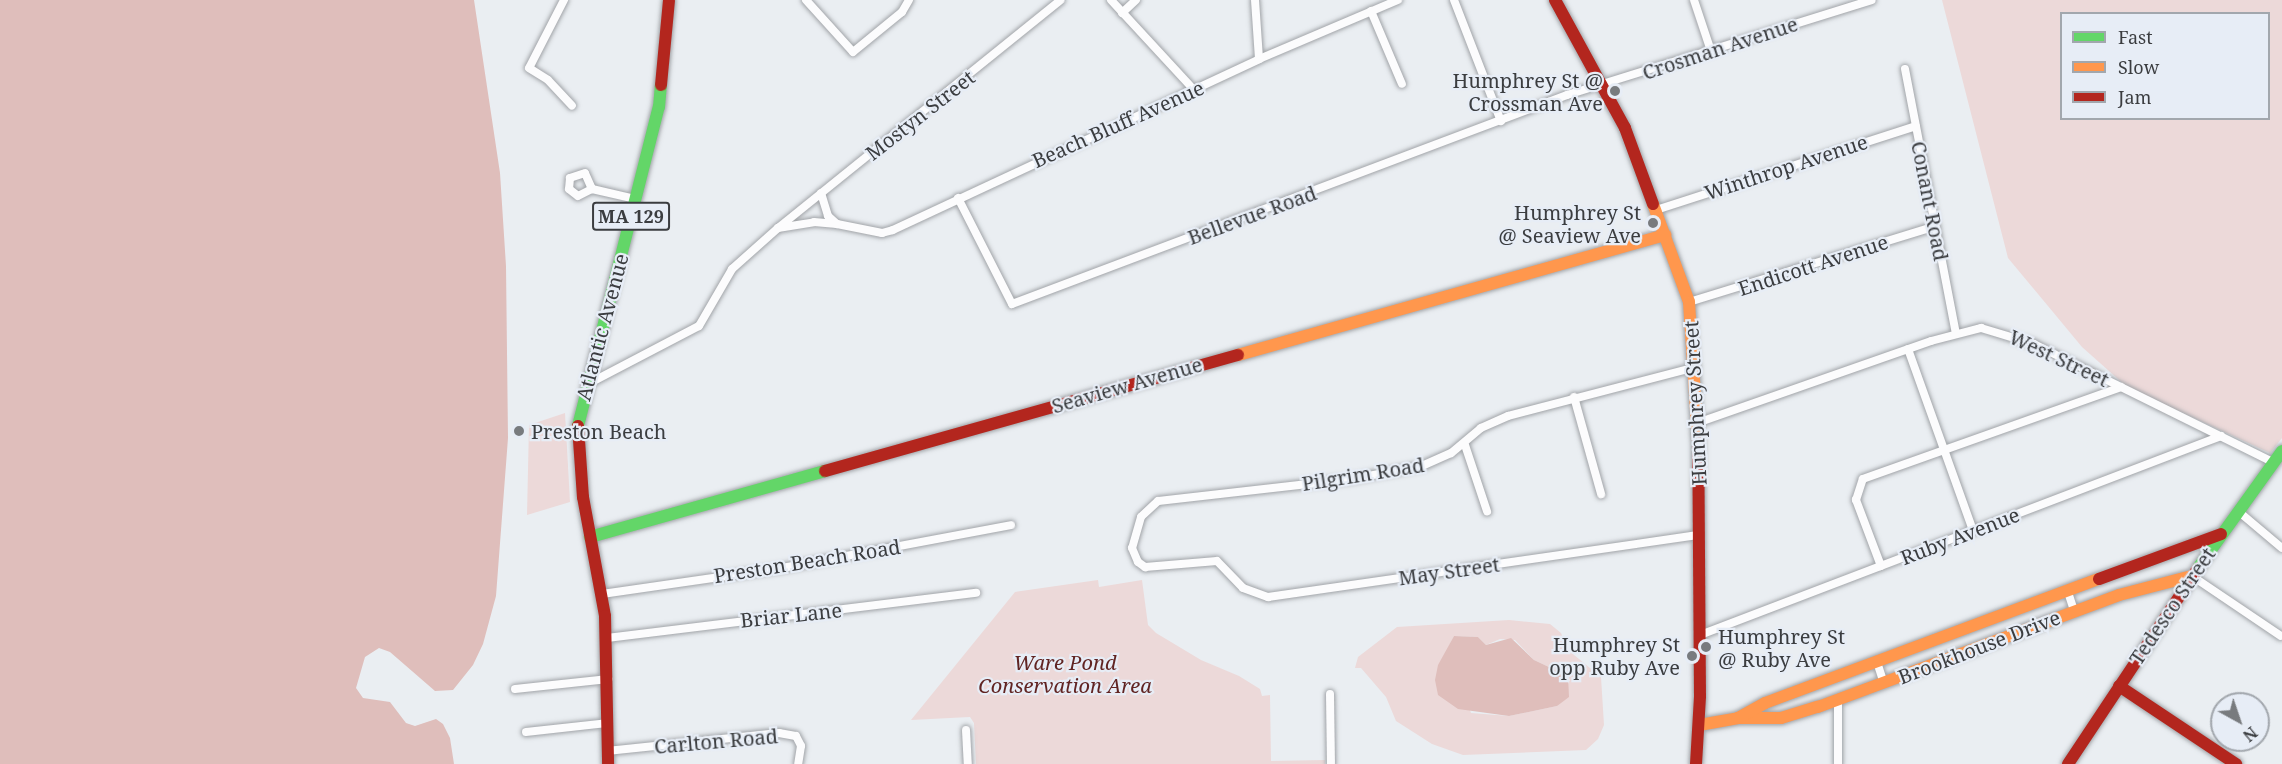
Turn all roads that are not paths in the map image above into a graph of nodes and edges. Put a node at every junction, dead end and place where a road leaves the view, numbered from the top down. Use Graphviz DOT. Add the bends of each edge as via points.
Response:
graph roads {
  1 [pos="564,0"];
  2 [pos="669,0"];
  3 [pos="806,0"];
  4 [pos="909,0"];
  5 [pos="1061,0"];
  6 [pos="1111,0"];
  7 [pos="1136,0"];
  8 [pos="1255,0"];
  9 [pos="1398,0"];
  10 [pos="1454,0"];
  11 [pos="1555,0"];
  12 [pos="1694,0"];
  13 [pos="1872,0"];
  14 [pos="1371,11"];
  15 [pos="1122,13"];
  16 [pos="1711,51"];
  17 [pos="1258,58"];
  18 [pos="1905,69"];
  19 [pos="1402,84"];
  20 [pos="1603,84"];
  21 [pos="1194,90"];
  22 [pos="572,106"];
  23 [pos="1501,121"];
  24 [pos="1916,126"];
  25 [pos="592,189"];
  26 [pos="821,193"];
  27 [pos="958,198"];
  28 [pos="635,199"];
  29 [pos="1656,210"];
  30 [pos="837,224"];
  31 [pos="1936,226"];
  32 [pos="778,228"];
  33 [pos="1665,236"];
  34 [pos="1689,302"];
  35 [pos="1956,333"];
  36 [pos="1908,349"];
  37 [pos="1696,367"];
  38 [pos="586,385"];
  39 [pos="2121,387"];
  40 [pos="1574,398"];
  41 [pos="1697,423"];
  42 [pos="2220,436"];
  43 [pos="1464,445"];
  44 [pos="1944,451"];
  45 [pos="2282,451"];
  46 [pos="2273,462"];
  47 [pos="1600,494"];
  48 [pos="1487,511"];
  49 [pos="2238,511"];
  50 [pos="1011,525"];
  51 [pos="1972,531"];
  52 [pos="2221,534"];
  53 [pos="1700,535"];
  54 [pos="590,537"];
  55 [pos="2282,548"];
  56 [pos="1213,560"];
  57 [pos="1881,566"];
  58 [pos="2192,576"];
  59 [pos="2067,590"];
  60 [pos="976,593"];
  61 [pos="602,594"];
  62 [pos="2074,611"];
  63 [pos="1700,635"];
  64 [pos="2281,636"];
  65 [pos="607,638"];
  66 [pos="1877,662"];
  67 [pos="608,679"];
  68 [pos="1884,683"];
  69 [pos="2119,686"];
  70 [pos="515,688"];
  71 [pos="1330,694"];
  72 [pos="1838,700"];
  73 [pos="1738,718"];
  74 [pos="607,723"];
  75 [pos="1699,725"];
  76 [pos="966,730"];
  77 [pos="526,732"];
  78 [pos="607,758"];
  79 [pos="798,764"];
  80 [pos="968,764"];
  81 [pos="1331,764"];
  82 [pos="1696,764"];
  83 [pos="1838,764"];
  84 [pos="2068,764"];
  85 [pos="2236,764"];
  1 -- 22 [label="street" via="529,68 548,80"];
  2 -- 28 [label="main road, Atlantic Avenue / MA 129" via="659,107"];
  3 -- 4 [label="street" via="853,52 902,12"];
  5 -- 26 [label="street, Mostyn Street"];
  6 -- 15 [label="street"];
  7 -- 15 [label="street"];
  8 -- 17 [label="street"];
  9 -- 14 [label="street, Beach Bluff Avenue"];
  10 -- 23 [label="street"];
  11 -- 20 [label="main road, Humphrey Street"];
  12 -- 16 [label="street"];
  13 -- 16 [label="street, Crosman Avenue"];
  14 -- 17 [label="street, Beach Bluff Avenue"];
  14 -- 19 [label="street"];
  15 -- 21 [label="street"];
  16 -- 20 [label="street, Crosman Avenue"];
  17 -- 21 [label="street, Beach Bluff Avenue"];
  18 -- 24 [label="street, Conant Road"];
  20 -- 23 [label="street, Bellevue Road"];
  20 -- 29 [label="main road, Humphrey Street" via="1633,145"];
  21 -- 27 [label="street, Beach Bluff Avenue"];
  23 -- 27 [label="street, Bellevue Road" via="1012,304"];
  24 -- 29 [label="street, Winthrop Avenue"];
  24 -- 31 [label="street, Conant Road"];
  25 -- 28 [label="street"];
  26 -- 30 [label="street" via="828,216"];
  26 -- 32 [label="street, Mostyn Street"];
  27 -- 30 [label="street, Beach Bluff Avenue" via="882,233"];
  28 -- 38 [label="main road, Atlantic Avenue / MA 129"];
  29 -- 33 [label="main road, Humphrey Street"];
  30 -- 32 [label="street, Beach Bluff Avenue" via="814,222"];
  31 -- 34 [label="street, Endicott Avenue"];
  31 -- 35 [label="street, Conant Road"];
  32 -- 38 [label="street" via="732,269 699,326"];
  33 -- 34 [label="main road, Humphrey Street"];
  33 -- 54 [label="main road, Seaview Avenue"];
  34 -- 37 [label="main road, Humphrey Street"];
  35 -- 36 [label="street, West Street"];
  35 -- 39 [label="street, West Street" via="1981,328 2002,331"];
  36 -- 41 [label="street, West Street"];
  36 -- 44 [label="street"];
  37 -- 40 [label="street, Pilgrim Road"];
  37 -- 41 [label="main road, Humphrey Street"];
  38 -- 54 [label="main road, Atlantic Avenue / MA 129" via="578,438"];
  39 -- 42 [label="street, West Street"];
  39 -- 44 [label="street"];
  40 -- 43 [label="street, Pilgrim Road" via="1491,422"];
  40 -- 47 [label="street"];
  41 -- 53 [label="main road, Humphrey Street"];
  42 -- 46 [label="street, West Street"];
  42 -- 51 [label="street, Ruby Avenue"];
  43 -- 48 [label="street"];
  43 -- 56 [label="street, Pilgrim Road" via="1422,466 1375,475 1158,501 1136,528 1134,557 1145,567"];
  44 -- 51 [label="street"];
  44 -- 57 [label="street" via="1875,475 1858,486 1858,508"];
  45 -- 46 [label="main road, Tedesco Street"];
  46 -- 49 [label="main road, Tedesco Street"];
  49 -- 52 [label="main road, Tedesco Street"];
  49 -- 55 [label="street"];
  50 -- 61 [label="street, Preston Beach Road" via="782,568"];
  51 -- 57 [label="street, Ruby Avenue"];
  52 -- 58 [label="main road, Tedesco Street"];
  52 -- 59 [label="main road, Brookhouse Drive"];
  53 -- 56 [label="street, May Street" via="1268,597 1243,588"];
  53 -- 63 [label="main road, Humphrey Street"];
  54 -- 61 [label="main road, Atlantic Avenue / MA 129"];
  57 -- 63 [label="street, Ruby Avenue"];
  58 -- 62 [label="main road, Brookhouse Drive"];
  58 -- 64 [label="street"];
  58 -- 69 [label="main road, Tedesco Street"];
  59 -- 62 [label="street, Brookhouse Drive"];
  59 -- 66 [label="main road, Brookhouse Drive"];
  60 -- 65 [label="street, Briar Lane"];
  61 -- 65 [label="main road, Atlantic Avenue / MA 129"];
  62 -- 68 [label="main road, Brookhouse Drive"];
  63 -- 75 [label="main road, Humphrey Street"];
  65 -- 67 [label="main road, Atlantic Avenue / MA 129"];
  66 -- 68 [label="street, Brookhouse Drive"];
  66 -- 73 [label="main road, Brookhouse Drive" via="1765,703"];
  67 -- 70 [label="street"];
  67 -- 74 [label="main road, Atlantic Avenue / MA 129"];
  68 -- 72 [label="main road, Brookhouse Drive"];
  69 -- 84 [label="main road, Tedesco Street"];
  69 -- 85 [label="main road"];
  71 -- 81 [label="street"];
  72 -- 73 [label="main road, Brookhouse Drive" via="1781,718"];
  72 -- 83 [label="street"];
  73 -- 75 [label="main road, Brookhouse Drive"];
  74 -- 77 [label="street"];
  74 -- 78 [label="main road, Atlantic Avenue / MA 129"];
  75 -- 82 [label="main road, Humphrey Street"];
  76 -- 80 [label="street"];
  78 -- 79 [label="street, Carlton Road" via="779,733 796,736 801,746"];
}
